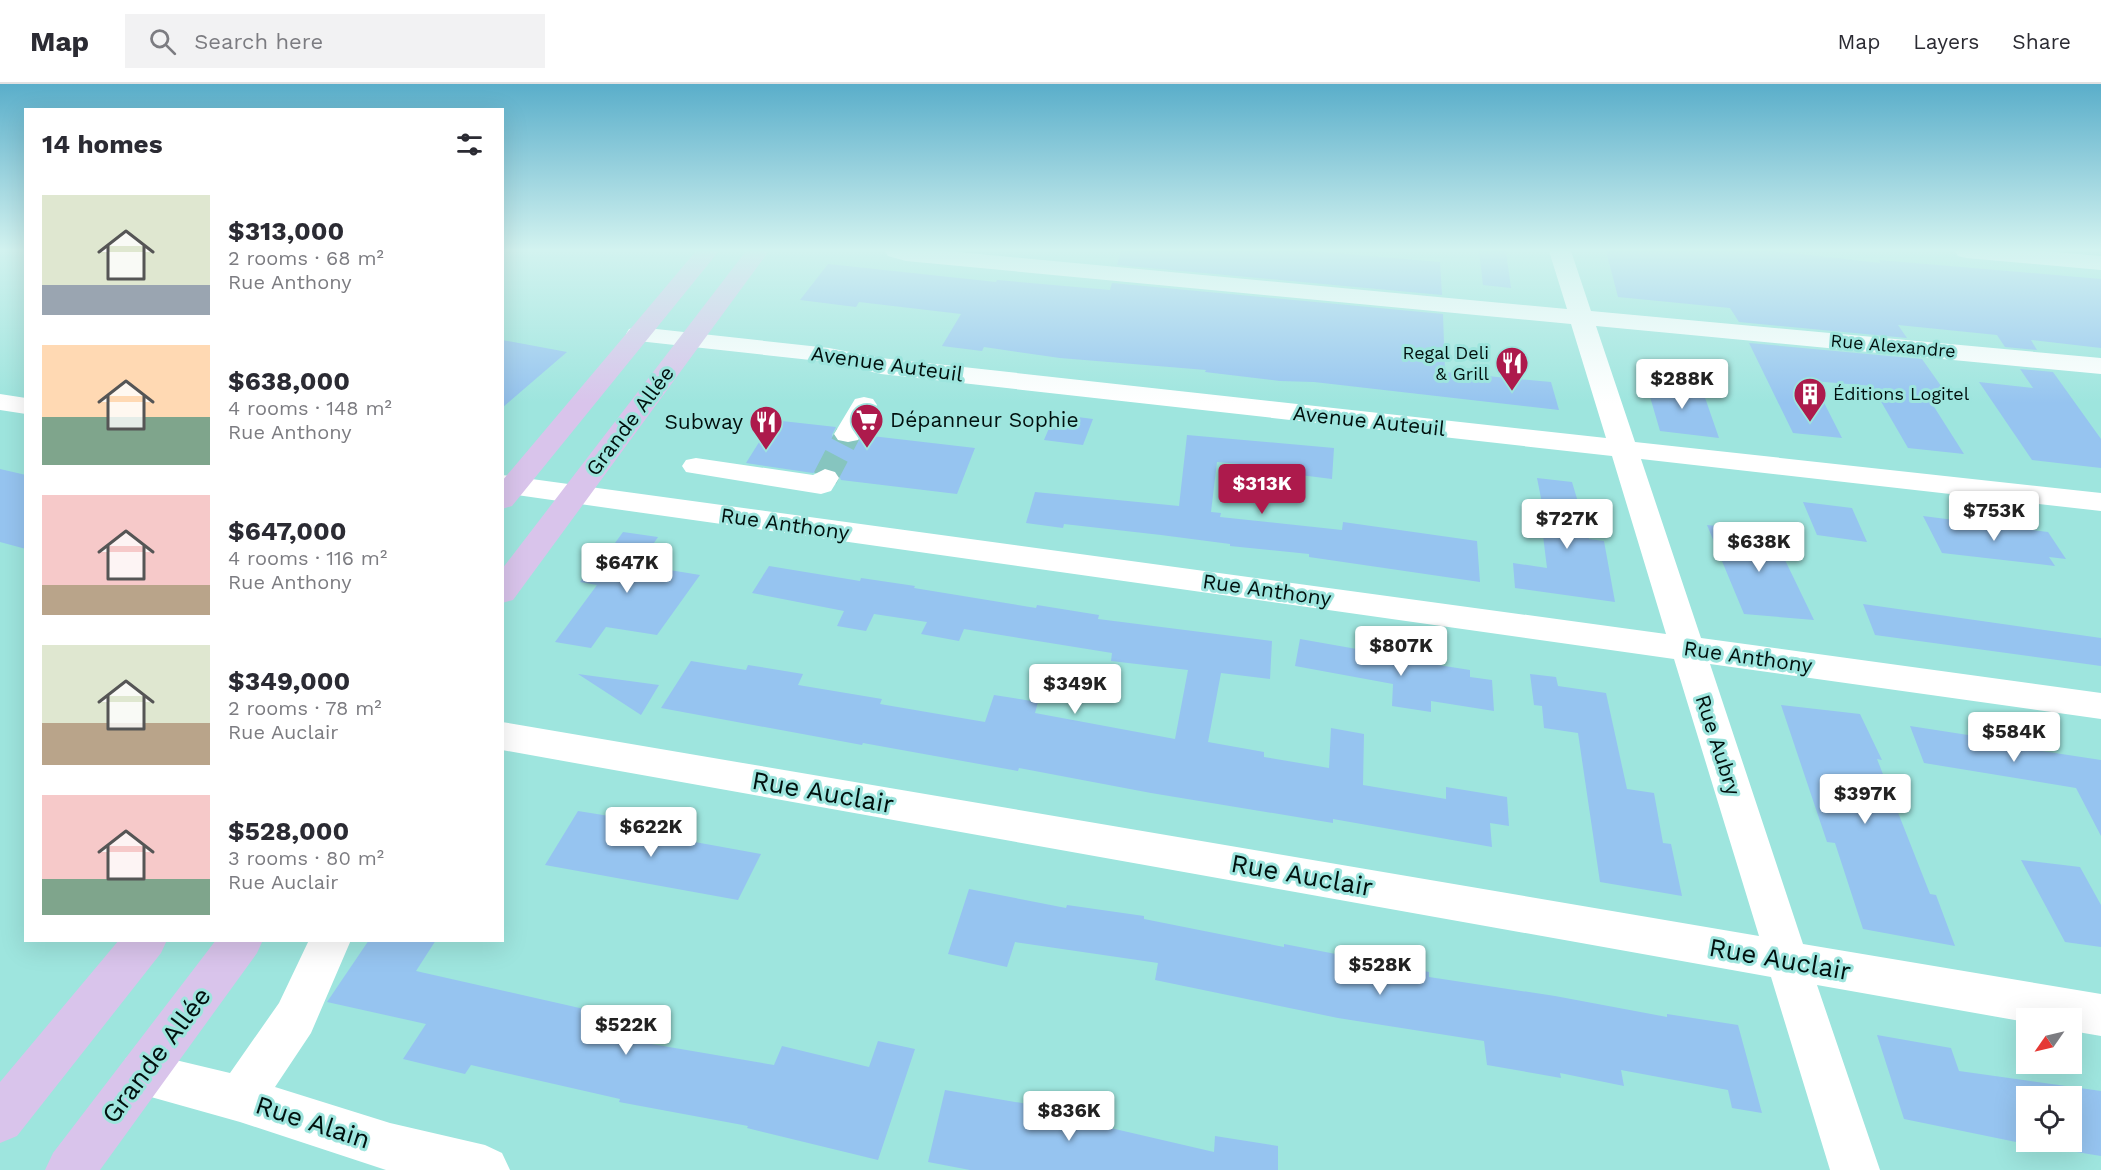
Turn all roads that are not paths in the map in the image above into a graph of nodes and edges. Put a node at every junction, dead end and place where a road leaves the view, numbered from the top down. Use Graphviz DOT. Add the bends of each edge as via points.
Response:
graph roads {
  1 [pos="665,302"];
  2 [pos="719,302"];
  3 [pos="1417,302"];
  4 [pos="1576,302"];
  5 [pos="1581,317"];
  6 [pos="638,334"];
  7 [pos="691,339"];
  8 [pos="2101,366"];
  9 [pos="0,402"];
  10 [pos="864,405"];
  11 [pos="24,406"];
  12 [pos="848,434"];
  13 [pos="1623,449"];
  14 [pos="696,466"];
  15 [pos="825,478"];
  16 [pos="506,490"];
  17 [pos="576,494"];
  18 [pos="2101,502"];
  19 [pos="504,589"];
  20 [pos="1686,648"];
  21 [pos="2101,706"];
  22 [pos="504,737"];
  23 [pos="144,942"];
  24 [pos="241,942"];
  25 [pos="329,942"];
  26 [pos="1789,961"];
  27 [pos="2101,1015"];
  28 [pos="142,1074"];
  29 [pos="240,1099"];
  30 [pos="0,1119"];
  31 [pos="70,1170"];
  32 [pos="485,1170"];
  33 [pos="1856,1170"];
  1 -- 6 [label="main road"];
  2 -- 7 [label="main road, Grande Allée"];
  3 -- 5 [label="street, Rue Alexandre"];
  4 -- 5 [label="street, Rue Aubry"];
  5 -- 8 [label="street, Rue Alexandre"];
  5 -- 13 [label="street, Rue Aubry"];
  6 -- 7 [label="street, Avenue Auteuil"];
  6 -- 16 [label="main road"];
  7 -- 13 [label="street, Avenue Auteuil" via="829,355 881,366"];
  7 -- 17 [label="main road, Grande Allée"];
  9 -- 11 [label="street"];
  10 -- 12 [label="street"];
  13 -- 18 [label="street, Avenue Auteuil"];
  13 -- 20 [label="street, Rue Aubry"];
  14 -- 15 [label="street" via="821,484"];
  16 -- 17 [label="street, Rue Anthony"];
  17 -- 19 [label="main road, Grande Allée"];
  17 -- 20 [label="street, Rue Anthony"];
  20 -- 21 [label="street, Rue Anthony"];
  20 -- 26 [label="street, Rue Aubry"];
  22 -- 26 [label="street, Rue Auclair"];
  23 -- 30 [label="main road"];
  24 -- 28 [label="main road, Grande Allée"];
  25 -- 29 [label="street" via="295,1018"];
  26 -- 27 [label="street, Rue Auclair"];
  26 -- 33 [label="street, Rue Aubry"];
  28 -- 29 [label="street, Rue Alain"];
  28 -- 31 [label="main road, Grande Allée"];
  29 -- 32 [label="street, Rue Alain" via="390,1147"];
}
